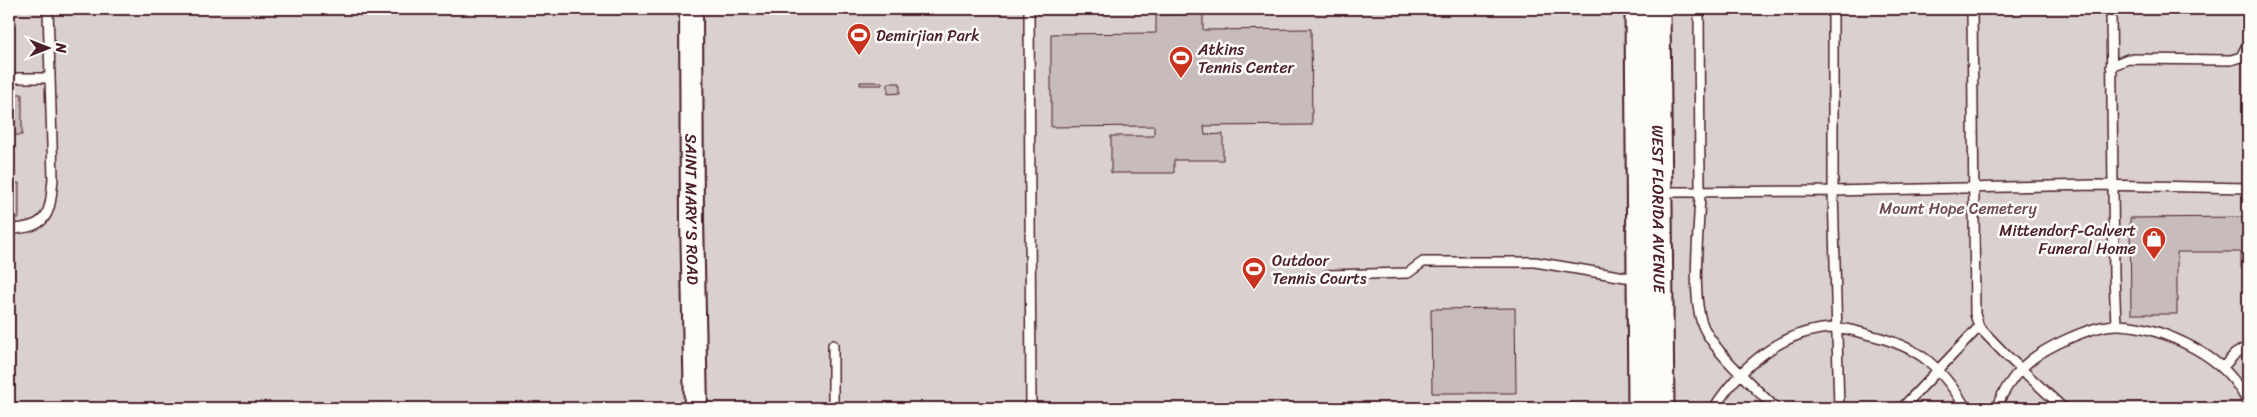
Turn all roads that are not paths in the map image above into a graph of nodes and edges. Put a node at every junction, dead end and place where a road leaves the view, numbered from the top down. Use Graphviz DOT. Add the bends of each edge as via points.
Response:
graph roads {
  1 [pos="48,9"];
  2 [pos="691,9"];
  3 [pos="1029,9"];
  4 [pos="1638,9"];
  5 [pos="1657,9"];
  6 [pos="1699,9"];
  7 [pos="1833,9"];
  8 [pos="1972,9"];
  9 [pos="2111,9"];
  10 [pos="2248,43"];
  11 [pos="2111,66"];
  12 [pos="9,78"];
  13 [pos="50,78"];
  14 [pos="2114,187"];
  15 [pos="2248,188"];
  16 [pos="1974,189"];
  17 [pos="1833,191"];
  18 [pos="1659,192"];
  19 [pos="1700,192"];
  20 [pos="9,229"];
  21 [pos="1327,275"];
  22 [pos="1650,278"];
  23 [pos="2116,325"];
  24 [pos="1836,328"];
  25 [pos="1980,328"];
  26 [pos="833,345"];
  27 [pos="2248,346"];
  28 [pos="2223,368"];
  29 [pos="2021,369"];
  30 [pos="1938,370"];
  31 [pos="1740,372"];
  32 [pos="2248,404"];
  33 [pos="696,408"];
  34 [pos="833,408"];
  35 [pos="1031,408"];
  36 [pos="1640,408"];
  37 [pos="1661,408"];
  38 [pos="1714,408"];
  39 [pos="1775,408"];
  40 [pos="1839,408"];
  41 [pos="1902,408"];
  42 [pos="1966,408"];
  43 [pos="1996,408"];
  44 [pos="2064,408"];
  1 -- 13 [label="lane"];
  2 -- 33 [label="street, SAINT MARY'S ROAD"];
  3 -- 35 [label="lane"];
  4 -- 22 [label="main road, WEST FLORIDA AVENUE"];
  5 -- 18 [label="main road, WEST FLORIDA AVENUE"];
  6 -- 19 [label="lane"];
  7 -- 17 [label="lane"];
  8 -- 16 [label="lane"];
  9 -- 11 [label="lane"];
  10 -- 11 [label="lane" via="2241,57 2231,60 2128,60"];
  11 -- 14 [label="lane"];
  12 -- 13 [label="lane"];
  13 -- 20 [label="lane" via="51,202 45,218 37,225"];
  14 -- 15 [label="lane"];
  14 -- 16 [label="lane"];
  14 -- 23 [label="lane"];
  16 -- 17 [label="lane"];
  16 -- 25 [label="lane" via="1975,314"];
  17 -- 19 [label="lane"];
  17 -- 24 [label="lane"];
  18 -- 19 [label="lane"];
  18 -- 22 [label="main road, WEST FLORIDA AVENUE"];
  19 -- 31 [label="lane" via="1699,313 1704,329"];
  21 -- 22 [label="lane" via="1408,274 1423,262 1535,262"];
  22 -- 36 [label="main road, WEST FLORIDA AVENUE"];
  22 -- 37 [label="main road, WEST FLORIDA AVENUE"];
  23 -- 28 [label="lane" via="2137,326 2178,339"];
  23 -- 29 [label="lane" via="2060,342"];
  24 -- 30 [label="lane" via="1886,339 1908,348 1925,357"];
  24 -- 31 [label="lane" via="1794,336"];
  24 -- 40 [label="lane"];
  25 -- 29 [label="lane"];
  25 -- 30 [label="lane"];
  26 -- 34 [label="lane"];
  27 -- 28 [label="lane" via="2235,354"];
  28 -- 32 [label="lane" via="2233,378"];
  29 -- 43 [label="lane"];
  29 -- 44 [label="lane"];
  30 -- 41 [label="lane"];
  30 -- 42 [label="lane"];
  31 -- 38 [label="lane"];
  31 -- 39 [label="lane"];
}
